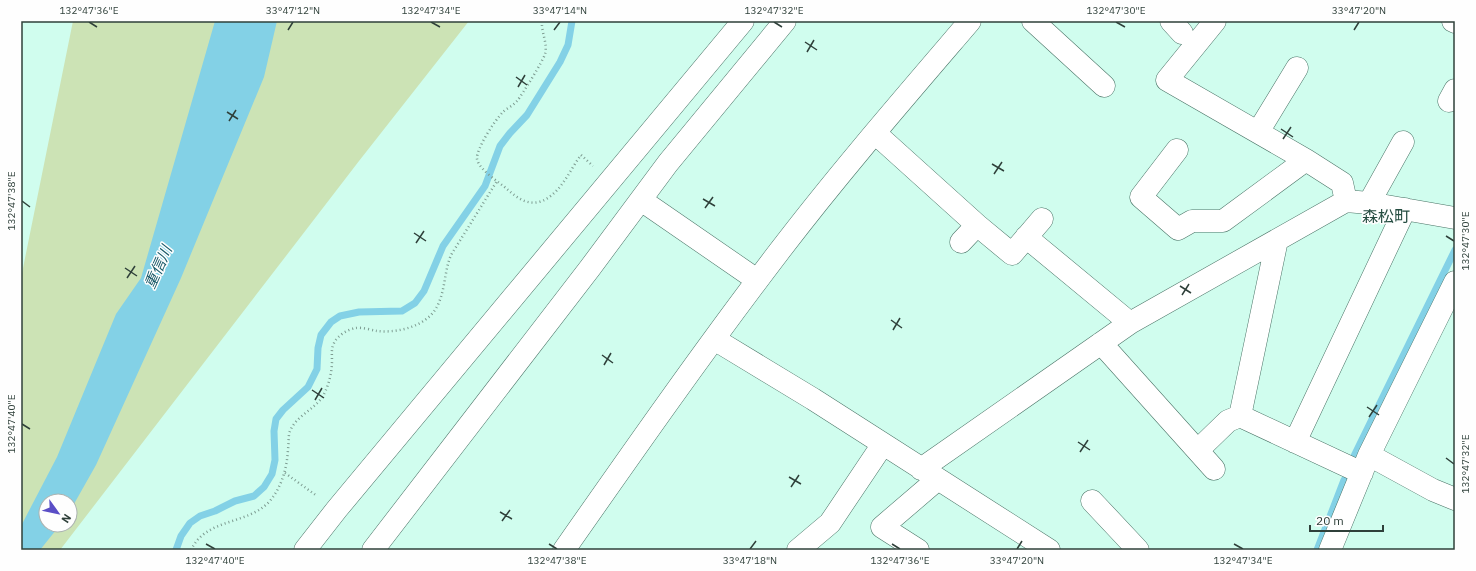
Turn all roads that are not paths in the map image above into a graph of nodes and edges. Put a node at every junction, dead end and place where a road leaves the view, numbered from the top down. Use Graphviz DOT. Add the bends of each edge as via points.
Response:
graph roads {
  1 [pos="743,21"];
  2 [pos="785,21"];
  3 [pos="970,21"];
  4 [pos="1033,21"];
  5 [pos="1215,21"];
  6 [pos="1296,68"];
  7 [pos="1104,86"];
  8 [pos="1258,132"];
  9 [pos="875,133"];
  10 [pos="1403,142"];
  11 [pos="1177,150"];
  12 [pos="1306,160"];
  13 [pos="641,200"];
  14 [pos="1346,201"];
  15 [pos="1369,203"];
  16 [pos="1405,209"];
  17 [pos="1455,218"];
  18 [pos="1042,219"];
  19 [pos="977,225"];
  20 [pos="1026,237"];
  21 [pos="1277,240"];
  22 [pos="961,242"];
  23 [pos="757,280"];
  24 [pos="1455,282"];
  25 [pos="1130,323"];
  26 [pos="714,339"];
  27 [pos="1101,343"];
  28 [pos="1240,416"];
  29 [pos="1295,442"];
  30 [pos="883,444"];
  31 [pos="1198,450"];
  32 [pos="1365,464"];
  33 [pos="1214,469"];
  34 [pos="930,474"];
  35 [pos="1455,499"];
  36 [pos="1092,501"];
  37 [pos="305,550"];
  38 [pos="373,550"];
  39 [pos="564,550"];
  40 [pos="798,550"];
  41 [pos="918,550"];
  42 [pos="1049,550"];
  43 [pos="1138,550"];
  44 [pos="1330,550"];
  1 -- 37 [label="street"];
  2 -- 13 [label="street" via="668,162"];
  3 -- 9 [label="street"];
  4 -- 7 [label="street"];
  5 -- 8 [label="street" via="1167,80"];
  6 -- 8 [label="street"];
  8 -- 12 [label="street"];
  9 -- 19 [label="street"];
  9 -- 23 [label="street"];
  10 -- 15 [label="street"];
  11 -- 12 [label="street" via="1141,197 1178,228 1192,221 1228,228"];
  12 -- 14 [label="street" via="1342,182"];
  13 -- 23 [label="street"];
  13 -- 38 [label="street"];
  14 -- 15 [label="street"];
  14 -- 21 [label="street"];
  15 -- 16 [label="street"];
  16 -- 17 [label="street"];
  16 -- 29 [label="street"];
  18 -- 20 [label="street"];
  19 -- 20 [label="street" via="1012,254"];
  19 -- 22 [label="street"];
  20 -- 25 [label="street"];
  21 -- 25 [label="street"];
  21 -- 28 [label="street"];
  23 -- 26 [label="street"];
  24 -- 32 [label="street"];
  25 -- 27 [label="street"];
  26 -- 30 [label="street"];
  26 -- 39 [label="street"];
  27 -- 31 [label="street"];
  27 -- 34 [label="street"];
  28 -- 29 [label="street"];
  28 -- 31 [label="street" via="1228,421"];
  29 -- 32 [label="street"];
  30 -- 34 [label="street"];
  30 -- 40 [label="street" via="830,523"];
  31 -- 33 [label="street"];
  32 -- 35 [label="street"];
  32 -- 44 [label="street"];
  34 -- 41 [label="street" via="882,527"];
  34 -- 42 [label="street"];
  36 -- 43 [label="street"];
}
